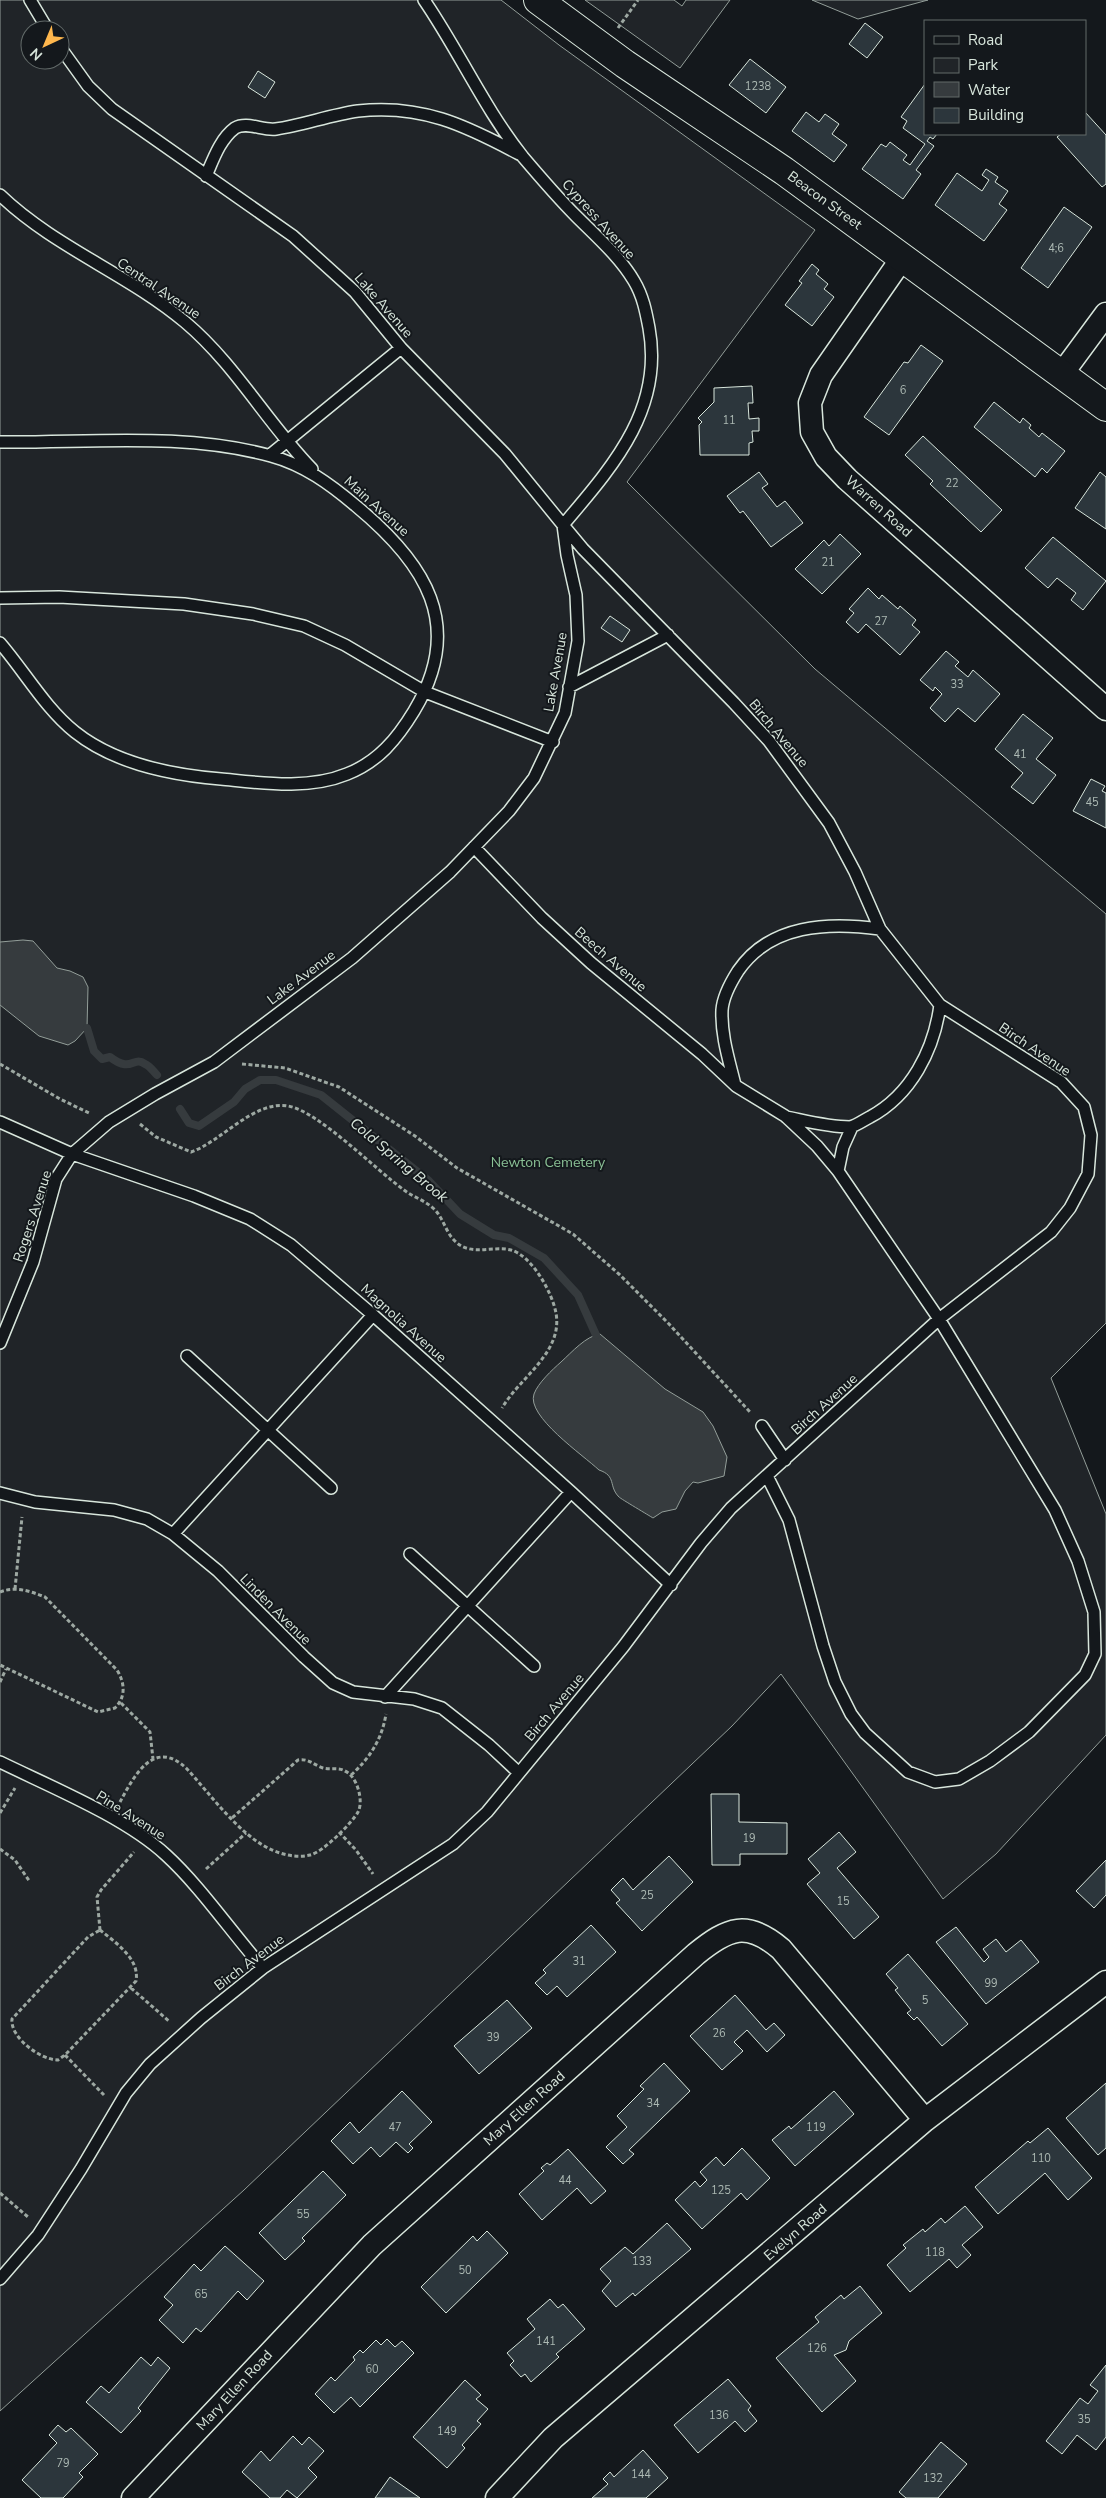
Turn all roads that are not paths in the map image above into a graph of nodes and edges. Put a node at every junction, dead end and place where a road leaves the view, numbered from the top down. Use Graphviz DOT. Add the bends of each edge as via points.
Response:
graph roads {
  1 [pos="30,0"];
  2 [pos="424,0"];
  3 [pos="538,0"];
  4 [pos="42,20"];
  5 [pos="70,61"];
  6 [pos="523,156"];
  7 [pos="206,176"];
  8 [pos="0,195"];
  9 [pos="903,257"];
  10 [pos="1106,314"];
  11 [pos="401,348"];
  12 [pos="1061,375"];
  13 [pos="1106,407"];
  14 [pos="287,441"];
  15 [pos="0,442"];
  16 [pos="270,455"];
  17 [pos="319,476"];
  18 [pos="563,525"];
  19 [pos="0,598"];
  20 [pos="668,635"];
  21 [pos="0,643"];
  22 [pos="569,687"];
  23 [pos="425,692"];
  24 [pos="1106,709"];
  25 [pos="553,742"];
  26 [pos="474,847"];
  27 [pos="880,929"];
  28 [pos="940,1005"];
  29 [pos="736,1086"];
  30 [pos="785,1116"];
  31 [pos="0,1122"];
  32 [pos="852,1127"];
  33 [pos="72,1154"];
  34 [pos="838,1171"];
  35 [pos="373,1315"];
  36 [pos="939,1319"];
  37 [pos="0,1343"];
  38 [pos="187,1356"];
  39 [pos="762,1426"];
  40 [pos="268,1430"];
  41 [pos="785,1460"];
  42 [pos="767,1476"];
  43 [pos="331,1488"];
  44 [pos="571,1492"];
  45 [pos="0,1493"];
  46 [pos="173,1534"];
  47 [pos="410,1554"];
  48 [pos="671,1585"];
  49 [pos="466,1605"];
  50 [pos="534,1666"];
  51 [pos="385,1697"];
  52 [pos="0,1762"];
  53 [pos="519,1773"];
  54 [pos="263,1968"];
  55 [pos="1106,1982"];
  56 [pos="925,2120"];
  57 [pos="0,2278"];
  58 [pos="133,2498"];
  59 [pos="498,2498"];
  1 -- 4 [label="lane"];
  2 -- 6 [label="lane, Cypress Avenue" via="487,105"];
  3 -- 9 [label="main road, Beacon Street"];
  5 -- 7 [label="lane, Lake Avenue" via="88,86 112,109"];
  6 -- 7 [label="lane" via="443,118 410,110 358,111 275,129 248,125 236,128 218,149"];
  6 -- 18 [label="lane, Cypress Avenue" via="612,252 634,281 645,306 652,343 651,375 642,412 627,444"];
  7 -- 11 [label="lane, Lake Avenue" via="294,236 354,292"];
  8 -- 14 [label="lane, Central Avenue" via="67,246 184,321 233,370"];
  9 -- 12 [label="main road, Beacon Street"];
  9 -- 24 [label="street, Warren Road" via="821,375 810,403 812,432 826,456 848,479"];
  10 -- 12 [label="street"];
  11 -- 14 [label="lane"];
  11 -- 18 [label="lane, Lake Avenue" via="505,454"];
  12 -- 13 [label="main road, Beacon Street"];
  14 -- 16 [label="lane"];
  14 -- 17 [label="lane, Central Avenue"];
  15 -- 16 [label="lane, Main Avenue" via="184,442"];
  16 -- 17 [label="lane, Main Avenue"];
  17 -- 23 [label="lane, Main Avenue" via="395,541 413,563 431,597 436,620 437,657"];
  18 -- 20 [label="lane, Birch Avenue"];
  18 -- 22 [label="lane, Lake Avenue" via="578,618 578,641"];
  19 -- 23 [label="lane" via="59,597 155,603 253,614 304,626 337,641"];
  20 -- 22 [label="lane"];
  20 -- 27 [label="lane, Birch Avenue" via="769,741 829,823"];
  21 -- 23 [label="lane, Main Avenue" via="74,731 101,750 140,765 195,777 299,784 345,776 370,764 388,748"];
  22 -- 25 [label="lane, Lake Avenue" via="565,713"];
  23 -- 25 [label="lane"];
  25 -- 26 [label="lane, Lake Avenue" via="509,811"];
  26 -- 29 [label="lane, Beech Avenue" via="535,912"];
  26 -- 33 [label="lane, Lake Avenue" via="352,958 214,1062 109,1122"];
  27 -- 28 [label="lane, Birch Avenue"];
  27 -- 29 [label="lane" via="848,924 786,933 760,946 743,964 730,982 722,1008 724,1042"];
  28 -- 32 [label="lane" via="937,1027 914,1078 887,1108"];
  28 -- 36 [label="lane, Birch Avenue" via="1061,1082 1084,1107 1091,1135 1088,1174 1070,1208 1051,1232"];
  29 -- 30 [label="lane, Beech Avenue"];
  30 -- 32 [label="lane"];
  30 -- 34 [label="lane"];
  31 -- 33 [label="lane"];
  32 -- 34 [label="lane" via="842,1147"];
  33 -- 35 [label="lane, Magnolia Avenue" via="250,1219 291,1245"];
  33 -- 37 [label="lane, Rogers Avenue" via="56,1179 33,1262"];
  34 -- 36 [label="lane"];
  35 -- 40 [label="lane"];
  35 -- 44 [label="lane, Magnolia Avenue"];
  36 -- 41 [label="lane, Birch Avenue"];
  36 -- 42 [label="lane" via="1056,1510 1078,1561 1094,1612 1095,1654 1085,1675 1029,1732 959,1779 935,1782 908,1772 864,1733 836,1682 789,1520"];
  38 -- 40 [label="lane"];
  39 -- 41 [label="lane"];
  40 -- 43 [label="lane"];
  40 -- 46 [label="lane"];
  41 -- 42 [label="lane, Birch Avenue"];
  42 -- 48 [label="lane, Birch Avenue" via="731,1508"];
  44 -- 48 [label="lane, Magnolia Avenue"];
  44 -- 49 [label="lane"];
  45 -- 46 [label="lane, Linden Avenue" via="35,1502 114,1510 147,1518"];
  46 -- 51 [label="lane, Linden Avenue" via="218,1572 333,1683 352,1692"];
  47 -- 49 [label="lane"];
  48 -- 53 [label="lane, Birch Avenue"];
  49 -- 50 [label="lane"];
  49 -- 51 [label="lane"];
  51 -- 53 [label="lane, Linden Avenue" via="414,1699 442,1708"];
  52 -- 54 [label="lane, Pine Avenue" via="147,1839 167,1856"];
  53 -- 54 [label="lane, Birch Avenue" via="487,1812 453,1844"];
  54 -- 57 [label="lane, Birch Avenue" via="150,2064 116,2108 42,2229"];
  55 -- 56 [label="street, Evelyn Road"];
  56 -- 58 [label="street, Mary Ellen Road" via="781,1949 756,1932 742,1929 727,1933 696,1954 378,2239"];
  56 -- 59 [label="street, Evelyn Road" via="553,2438"];
}
